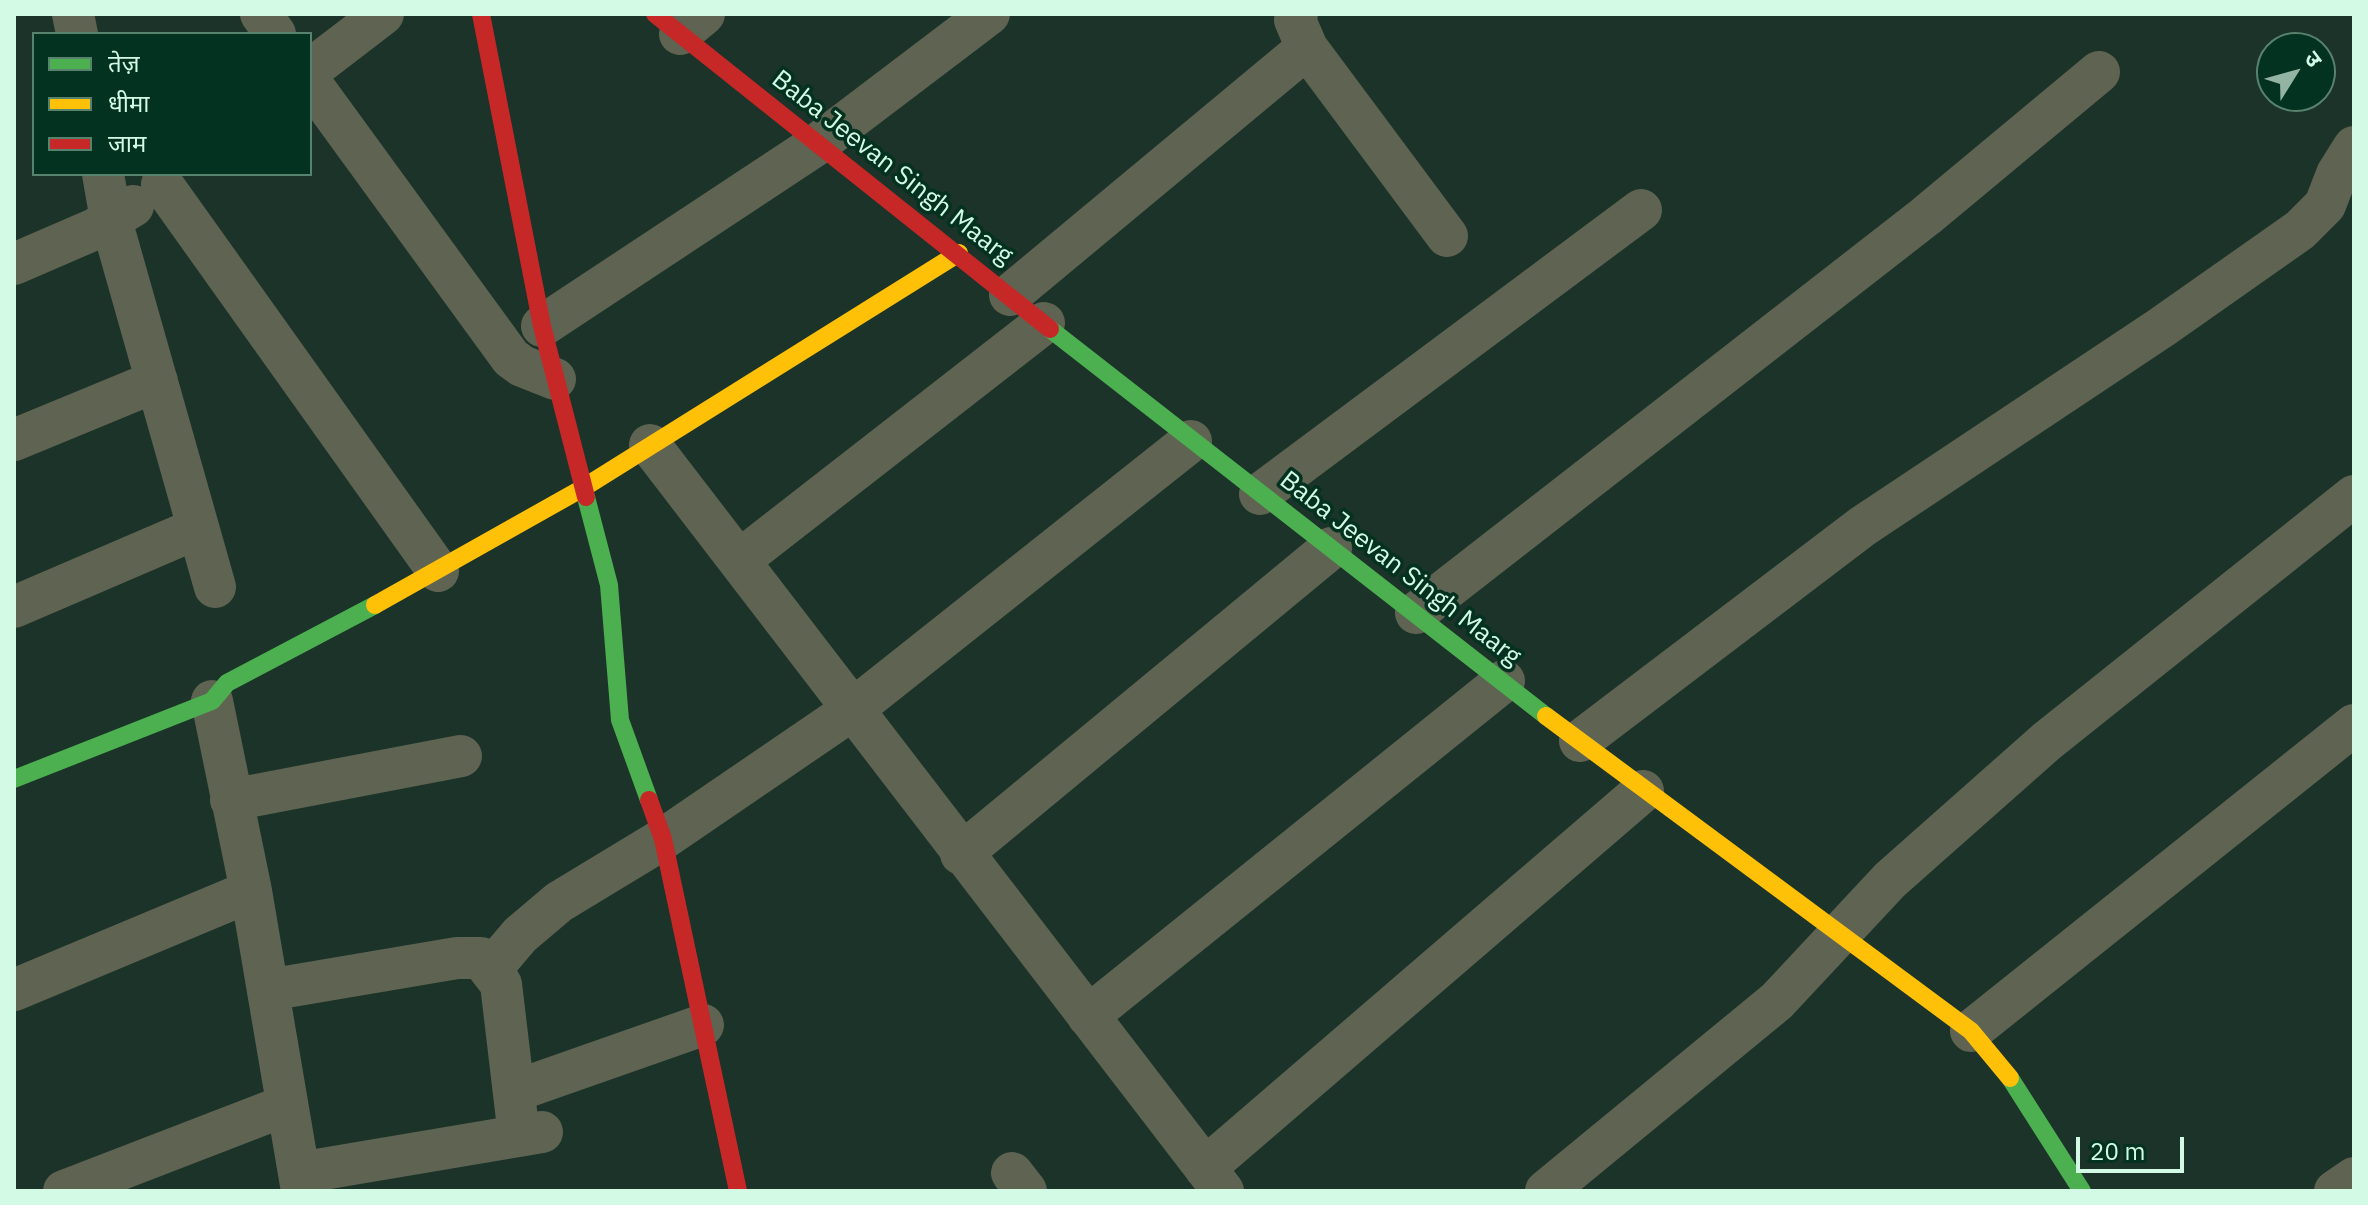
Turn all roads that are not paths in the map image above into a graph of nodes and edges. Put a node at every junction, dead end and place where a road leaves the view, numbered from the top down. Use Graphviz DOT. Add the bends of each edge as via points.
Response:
graph roads {
  1 [pos="261,14"];
  2 [pos="383,14"];
  3 [pos="481,14"];
  4 [pos="989,14"];
  5 [pos="679,21"];
  6 [pos="1302,31"];
  7 [pos="274,32"];
  8 [pos="312,68"];
  9 [pos="2099,72"];
  10 [pos="312,85"];
  11 [pos="819,143"];
  12 [pos="2354,147"];
  13 [pos="103,176"];
  14 [pos="169,179"];
  15 [pos="1641,210"];
  16 [pos="111,220"];
  17 [pos="1447,236"];
  18 [pos="959,253"];
  19 [pos="14,264"];
  20 [pos="1010,295"];
  21 [pos="1044,323"];
  22 [pos="542,326"];
  23 [pos="555,379"];
  24 [pos="157,381"];
  25 [pos="14,440"];
  26 [pos="1191,441"];
  27 [pos="650,445"];
  28 [pos="583,488"];
  29 [pos="1260,494"];
  30 [pos="2354,496"];
  31 [pos="198,528"];
  32 [pos="1331,548"];
  33 [pos="741,559"];
  34 [pos="438,571"];
  35 [pos="215,587"];
  36 [pos="14,607"];
  37 [pos="1416,613"];
  38 [pos="1504,681"];
  39 [pos="212,701"];
  40 [pos="852,710"];
  41 [pos="2354,725"];
  42 [pos="1580,741"];
  43 [pos="461,756"];
  44 [pos="14,779"];
  45 [pos="1643,791"];
  46 [pos="231,800"];
  47 [pos="663,839"];
  48 [pos="961,854"];
  49 [pos="251,891"];
  50 [pos="1840,932"];
  51 [pos="492,968"];
  52 [pos="14,990"];
  53 [pos="268,990"];
  54 [pos="1088,1016"];
  55 [pos="703,1025"];
  56 [pos="1971,1031"];
  57 [pos="515,1091"];
  58 [pos="287,1105"];
  59 [pos="2354,1178"];
  60 [pos="1214,1180"];
  61 [pos="300,1182"];
  62 [pos="64,1191"];
  63 [pos="738,1191"];
  64 [pos="1546,1191"];
  65 [pos="2082,1191"];
  66 [pos="2335,1191"];
  1 -- 7 [label="street"];
  2 -- 8 [label="street"];
  3 -- 22 [label="street"];
  4 -- 11 [label="street"];
  5 -- 11 [label="street, Baba Jeevan Singh Maarg"];
  6 -- 17 [label="street"];
  6 -- 20 [label="street"];
  9 -- 37 [label="street" via="1926,216"];
  10 -- 23 [label="street" via="511,358"];
  11 -- 18 [label="street, Baba Jeevan Singh Maarg"];
  11 -- 22 [label="street"];
  12 -- 42 [label="street" via="2325,205 2300,230 1863,526"];
  13 -- 16 [label="street"];
  14 -- 16 [label="street"];
  14 -- 34 [label="street"];
  15 -- 29 [label="street"];
  16 -- 19 [label="street"];
  16 -- 24 [label="street"];
  18 -- 20 [label="street, Baba Jeevan Singh Maarg"];
  18 -- 27 [label="street"];
  20 -- 21 [label="street, Baba Jeevan Singh Maarg"];
  21 -- 26 [label="street, Baba Jeevan Singh Maarg"];
  21 -- 33 [label="street"];
  22 -- 23 [label="street"];
  23 -- 28 [label="street"];
  24 -- 25 [label="street"];
  24 -- 31 [label="street"];
  26 -- 29 [label="street, Baba Jeevan Singh Maarg"];
  26 -- 40 [label="street"];
  27 -- 28 [label="street"];
  27 -- 33 [label="street"];
  28 -- 34 [label="street"];
  28 -- 47 [label="street" via="609,585 620,720"];
  29 -- 32 [label="street, Baba Jeevan Singh Maarg"];
  30 -- 50 [label="street" via="2047,741 1890,880"];
  31 -- 35 [label="street"];
  31 -- 36 [label="street"];
  32 -- 37 [label="street, Baba Jeevan Singh Maarg"];
  32 -- 48 [label="street"];
  33 -- 40 [label="street"];
  34 -- 39 [label="street" via="227,683"];
  37 -- 38 [label="street, Baba Jeevan Singh Maarg"];
  38 -- 42 [label="street, Baba Jeevan Singh Maarg"];
  38 -- 54 [label="street"];
  39 -- 44 [label="street"];
  39 -- 46 [label="street"];
  40 -- 47 [label="street"];
  40 -- 48 [label="street"];
  41 -- 56 [label="street"];
  42 -- 45 [label="street, Baba Jeevan Singh Maarg"];
  43 -- 46 [label="street"];
  45 -- 50 [label="street, Baba Jeevan Singh Maarg"];
  45 -- 60 [label="street"];
  46 -- 49 [label="street"];
  47 -- 51 [label="street" via="536,919"];
  47 -- 55 [label="street"];
  48 -- 54 [label="street"];
  49 -- 52 [label="street"];
  49 -- 53 [label="street"];
  50 -- 56 [label="street, Baba Jeevan Singh Maarg"];
  50 -- 64 [label="street" via="1750,1026"];
  51 -- 53 [label="street" via="481,958 457,958"];
  51 -- 57 [label="street" via="501,984"];
  53 -- 58 [label="street"];
  54 -- 60 [label="street"];
  55 -- 57 [label="street"];
  55 -- 63 [label="street"];
  56 -- 65 [label="street, Baba Jeevan Singh Maarg" via="2020,1090"];
  57 -- 61 [label="street" via="530,1134"];
  58 -- 61 [label="street"];
  58 -- 62 [label="street"];
  59 -- 66 [label="street"];
}
